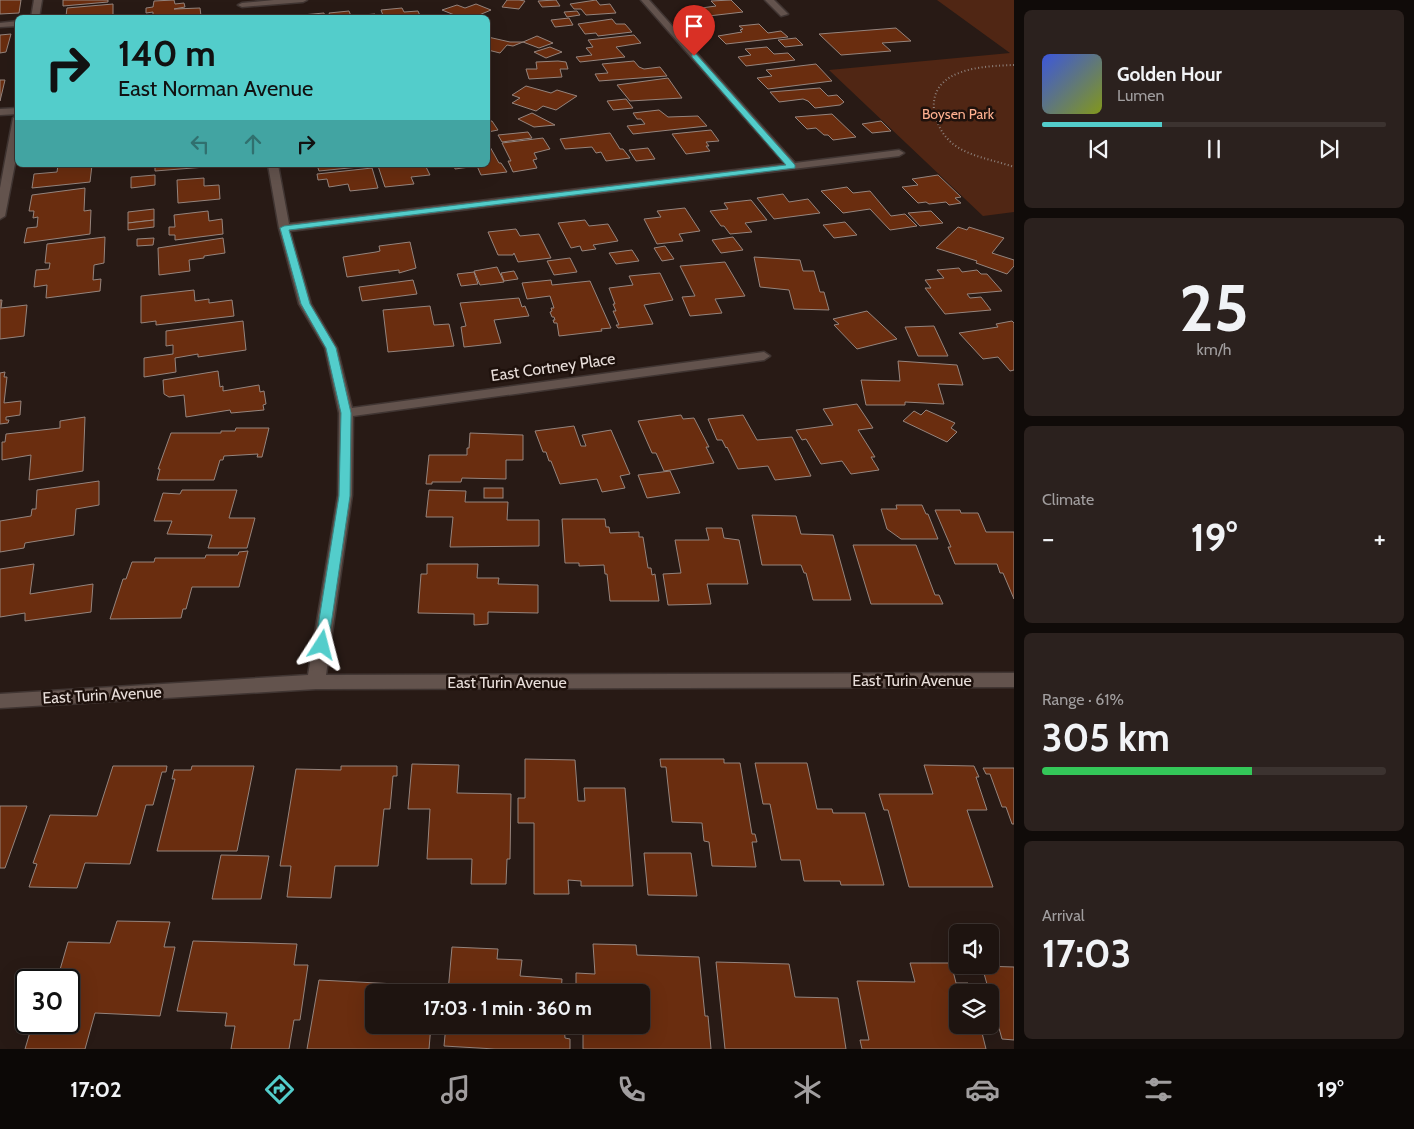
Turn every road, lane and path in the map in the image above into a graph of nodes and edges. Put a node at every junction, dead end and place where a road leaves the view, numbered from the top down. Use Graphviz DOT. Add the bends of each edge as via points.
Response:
graph roads {
  1 [pos="38,0"];
  2 [pos="303,0"];
  3 [pos="645,0"];
  4 [pos="769,0"];
  5 [pos="242,5"];
  6 [pos="784,14"];
  7 [pos="36,15"];
  8 [pos="15,23"];
  9 [pos="0,25"];
  10 [pos="1014,65"];
  11 [pos="15,111"];
  12 [pos="0,112"];
  13 [pos="15,134"];
  14 [pos="898,153"];
  15 [pos="792,166"];
  16 [pos="272,167"];
  17 [pos="1014,167"];
  18 [pos="0,216"];
  19 [pos="284,228"];
  20 [pos="764,356"];
  21 [pos="346,413"];
  22 [pos="1014,680"];
  23 [pos="316,682"];
  24 [pos="0,701"];
  1 -- 7 [label="street"];
  2 -- 5 [label="street"];
  3 -- 15 [label="street"];
  4 -- 6 [label="street"];
  8 -- 9 [label="street"];
  10 -- 17 [label="path" via="970,69 952,76 940,84 933,100 934,118 953,144"];
  11 -- 12 [label="street"];
  13 -- 18 [label="street"];
  14 -- 15 [label="street"];
  15 -- 19 [label="street"];
  16 -- 19 [label="street"];
  19 -- 21 [label="street" via="305,304 331,348"];
  20 -- 21 [label="street, East Cortney Place"];
  21 -- 23 [label="street" via="345,496"];
  22 -- 23 [label="street, East Turin Avenue"];
  23 -- 24 [label="street, East Turin Avenue"];
}
